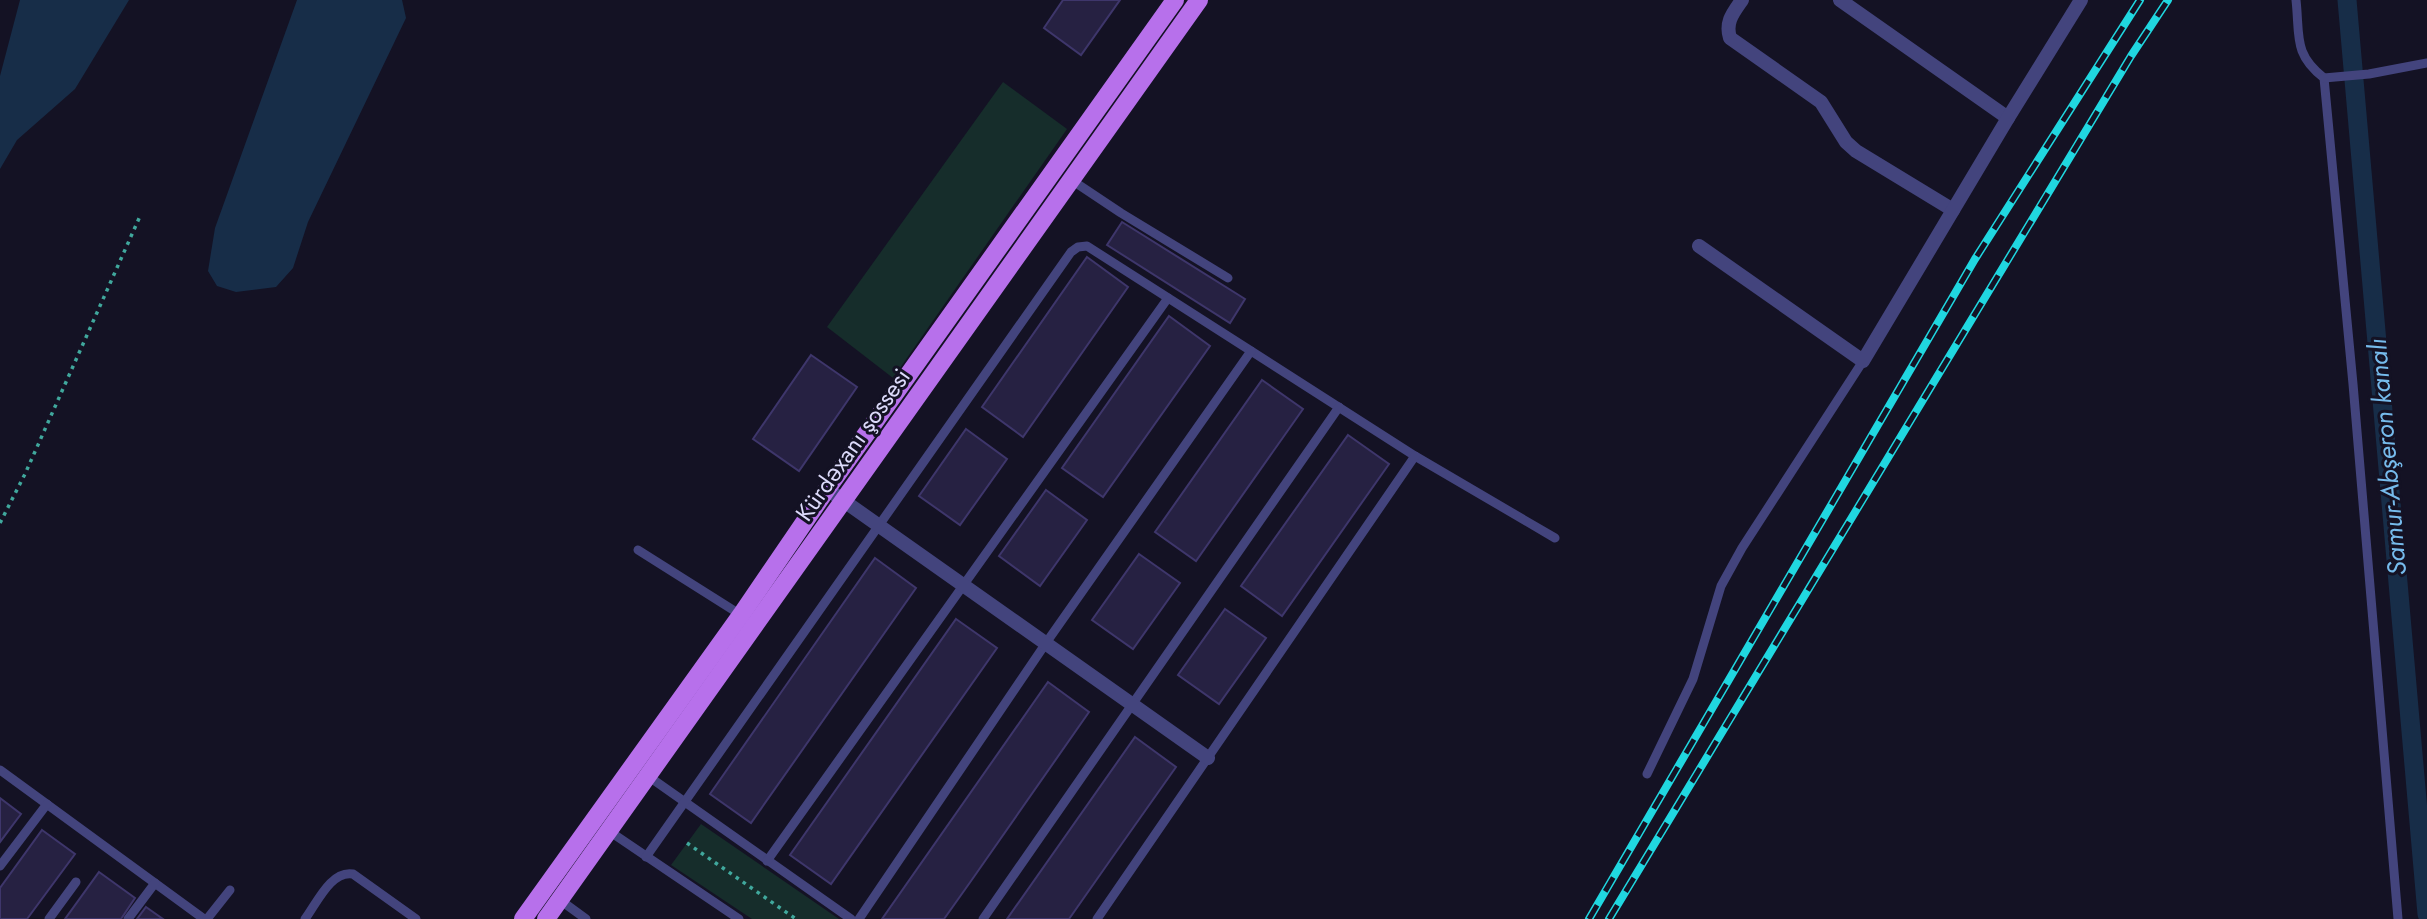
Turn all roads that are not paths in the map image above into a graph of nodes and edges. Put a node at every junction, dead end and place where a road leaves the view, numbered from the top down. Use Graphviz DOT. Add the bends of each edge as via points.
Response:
graph roads {
  1 [pos="1175,0"];
  2 [pos="1199,0"];
  3 [pos="1742,0"];
  4 [pos="1840,0"];
  5 [pos="2081,0"];
  6 [pos="2296,0"];
  7 [pos="2427,63"];
  8 [pos="2324,78"];
  9 [pos="2007,118"];
  10 [pos="1070,179"];
  11 [pos="1953,209"];
  12 [pos="1699,246"];
  13 [pos="1228,278"];
  14 [pos="1168,298"];
  15 [pos="1251,351"];
  16 [pos="1863,361"];
  17 [pos="1339,407"];
  18 [pos="1415,456"];
  19 [pos="827,489"];
  20 [pos="844,501"];
  21 [pos="878,525"];
  22 [pos="1555,538"];
  23 [pos="638,550"];
  24 [pos="963,584"];
  25 [pos="741,615"];
  26 [pos="1046,643"];
  27 [pos="1132,704"];
  28 [pos="1208,758"];
  29 [pos="0,770"];
  30 [pos="1647,774"];
  31 [pos="648,776"];
  32 [pos="683,803"];
  33 [pos="47,804"];
  34 [pos="609,831"];
  35 [pos="646,857"];
  36 [pos="767,861"];
  37 [pos="0,866"];
  38 [pos="76,883"];
  39 [pos="155,883"];
  40 [pos="230,890"];
  41 [pos="560,900"];
  42 [pos="49,919"];
  43 [pos="128,919"];
  44 [pos="206,919"];
  45 [pos="305,919"];
  46 [pos="416,919"];
  47 [pos="523,919"];
  48 [pos="547,919"];
  49 [pos="586,919"];
  50 [pos="739,919"];
  51 [pos="851,919"];
  52 [pos="859,919"];
  53 [pos="983,919"];
  54 [pos="1097,919"];
  55 [pos="2399,919"];
  1 -- 19 [label="main road, Kürdəxanı şossesi"];
  2 -- 10 [label="main road, Kürdəxanı şossesi"];
  3 -- 11 [label="street" via="1726,28 1730,38 1821,102 1856,151"];
  4 -- 9 [label="street"];
  5 -- 9 [label="street"];
  6 -- 8 [label="lane" via="2302,55"];
  7 -- 8 [label="lane" via="2369,75"];
  8 -- 55 [label="lane"];
  9 -- 11 [label="street"];
  10 -- 13 [label="lane"];
  10 -- 20 [label="main road, Kürdəxanı şossesi"];
  11 -- 16 [label="street"];
  12 -- 16 [label="street"];
  14 -- 15 [label="lane"];
  14 -- 21 [label="lane" via="1087,246 1071,252"];
  14 -- 24 [label="lane"];
  15 -- 17 [label="lane"];
  15 -- 26 [label="lane"];
  16 -- 30 [label="lane" via="1721,586 1693,679"];
  17 -- 18 [label="lane"];
  17 -- 27 [label="lane"];
  18 -- 22 [label="lane"];
  18 -- 28 [label="lane"];
  19 -- 20 [label="street"];
  19 -- 25 [label="main road, Kürdəxanı şossesi"];
  20 -- 21 [label="street"];
  20 -- 31 [label="main road, Kürdəxanı şossesi"];
  21 -- 24 [label="street"];
  21 -- 32 [label="lane"];
  23 -- 25 [label="lane"];
  24 -- 26 [label="street"];
  24 -- 36 [label="lane"];
  25 -- 47 [label="main road, Kürdəxanı şossesi"];
  26 -- 27 [label="street"];
  26 -- 52 [label="lane"];
  27 -- 28 [label="street"];
  27 -- 53 [label="lane"];
  28 -- 54 [label="lane"];
  29 -- 33 [label="lane"];
  31 -- 32 [label="lane"];
  31 -- 34 [label="main road, Kürdəxanı şossesi"];
  32 -- 35 [label="lane"];
  32 -- 36 [label="lane"];
  33 -- 37 [label="lane"];
  33 -- 39 [label="lane"];
  34 -- 35 [label="lane"];
  34 -- 41 [label="main road, Kürdəxanı şossesi"];
  35 -- 50 [label="lane"];
  36 -- 51 [label="lane"];
  38 -- 42 [label="lane"];
  39 -- 43 [label="lane"];
  39 -- 44 [label="lane"];
  40 -- 44 [label="lane"];
  41 -- 48 [label="main road, Kürdəxanı şossesi"];
  41 -- 49 [label="lane"];
  45 -- 46 [label="lane" via="335,877 345,872"];
}
